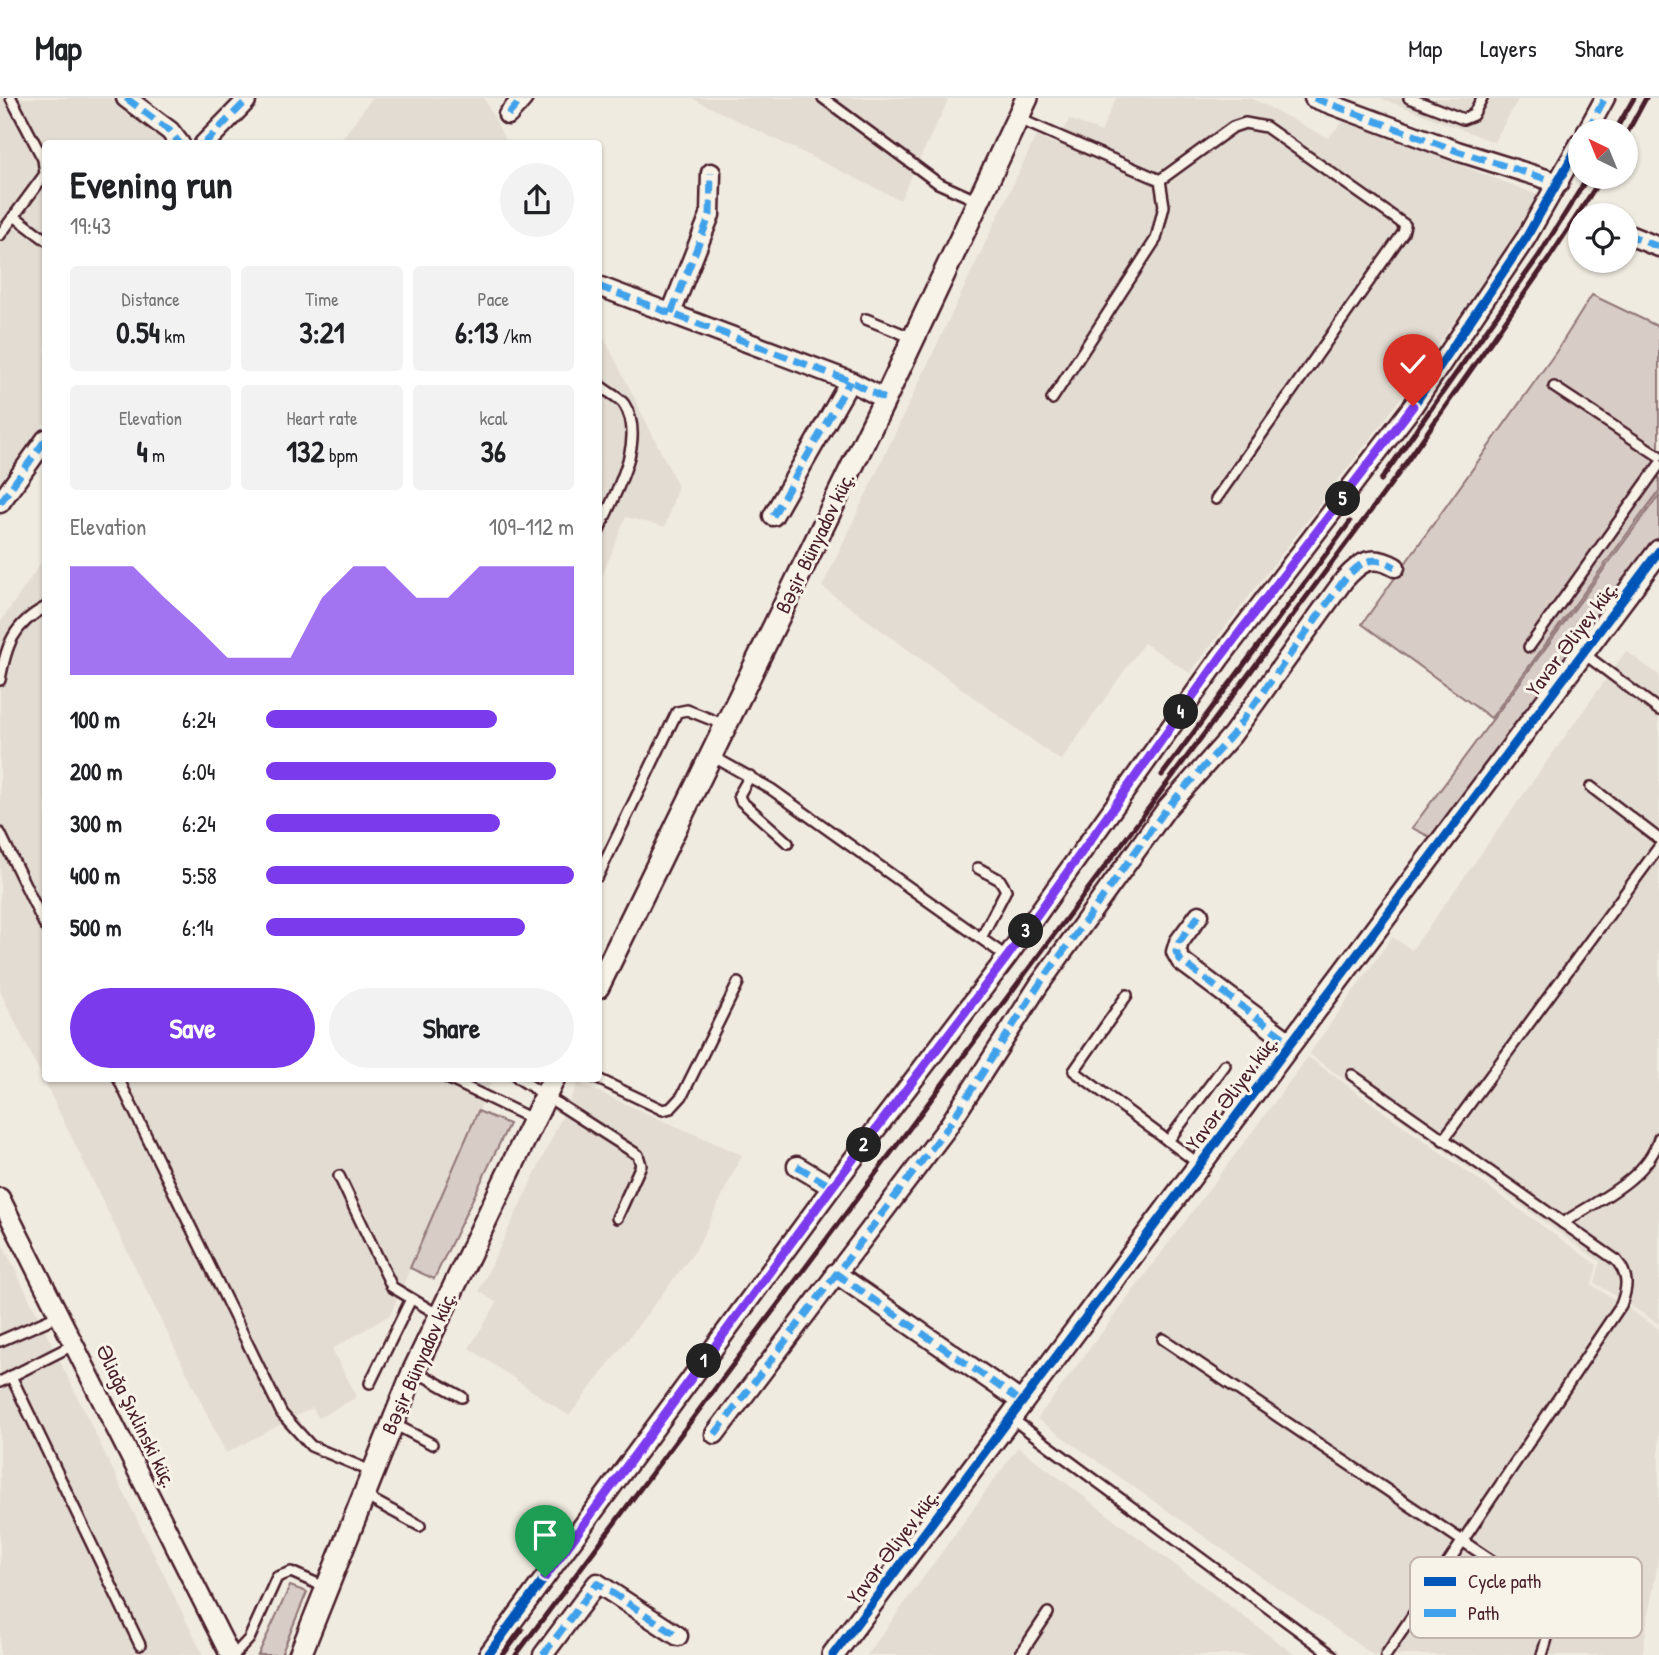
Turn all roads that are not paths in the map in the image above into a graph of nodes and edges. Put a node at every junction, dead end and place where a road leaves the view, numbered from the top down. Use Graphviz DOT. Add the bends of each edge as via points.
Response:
graph roads {
  1 [pos="11,98"];
  2 [pos="126,98"];
  3 [pos="523,98"];
  4 [pos="823,98"];
  5 [pos="1027,98"];
  6 [pos="1314,98"];
  7 [pos="1409,98"];
  8 [pos="1482,98"];
  9 [pos="1605,98"];
  10 [pos="246,101"];
  11 [pos="508,115"];
  12 [pos="1017,118"];
  13 [pos="1594,119"];
  14 [pos="177,140"];
  15 [pos="208,140"];
  16 [pos="42,156"];
  17 [pos="1568,166"];
  18 [pos="711,173"];
  19 [pos="42,178"];
  20 [pos="1160,180"];
  21 [pos="1559,183"];
  22 [pos="978,201"];
  23 [pos="14,216"];
  24 [pos="0,235"];
  25 [pos="42,237"];
  26 [pos="1638,239"];
  27 [pos="1659,247"];
  28 [pos="602,287"];
  29 [pos="671,313"];
  30 [pos="866,318"];
  31 [pos="913,338"];
  32 [pos="850,381"];
  33 [pos="602,387"];
  34 [pos="1554,387"];
  35 [pos="885,399"];
  36 [pos="1052,399"];
  37 [pos="42,445"];
  38 [pos="1659,456"];
  39 [pos="1659,465"];
  40 [pos="1216,499"];
  41 [pos="0,503"];
  42 [pos="773,516"];
  43 [pos="602,522"];
  44 [pos="1659,551"];
  45 [pos="1395,567"];
  46 [pos="42,610"];
  47 [pos="1529,647"];
  48 [pos="1583,653"];
  49 [pos="0,680"];
  50 [pos="1659,710"];
  51 [pos="727,726"];
  52 [pos="712,757"];
  53 [pos="750,776"];
  54 [pos="1591,787"];
  55 [pos="0,834"];
  56 [pos="1659,839"];
  57 [pos="788,843"];
  58 [pos="1659,847"];
  59 [pos="602,868"];
  60 [pos="978,868"];
  61 [pos="1199,915"];
  62 [pos="42,920"];
  63 [pos="981,938"];
  64 [pos="1007,957"];
  65 [pos="602,975"];
  66 [pos="738,983"];
  67 [pos="1127,995"];
  68 [pos="1291,1044"];
  69 [pos="1224,1065"];
  70 [pos="1352,1075"];
  71 [pos="602,1081"];
  72 [pos="120,1082"];
  73 [pos="455,1082"];
  74 [pos="550,1086"];
  75 [pos="534,1120"];
  76 [pos="1659,1138"];
  77 [pos="1443,1140"];
  78 [pos="1168,1141"];
  79 [pos="1200,1165"];
  80 [pos="797,1166"];
  81 [pos="339,1176"];
  82 [pos="832,1187"];
  83 [pos="0,1198"];
  84 [pos="617,1218"];
  85 [pos="1563,1223"];
  86 [pos="835,1273"];
  87 [pos="411,1300"];
  88 [pos="60,1315"];
  89 [pos="439,1315"];
  90 [pos="1163,1339"];
  91 [pos="0,1341"];
  92 [pos="75,1344"];
  93 [pos="414,1370"];
  94 [pos="11,1377"];
  95 [pos="0,1382"];
  96 [pos="370,1383"];
  97 [pos="462,1396"];
  98 [pos="1017,1410"];
  99 [pos="392,1423"];
  100 [pos="715,1434"];
  101 [pos="432,1444"];
  102 [pos="373,1472"];
  103 [pos="364,1495"];
  104 [pos="420,1526"];
  105 [pos="1463,1543"];
  106 [pos="1453,1557"];
  107 [pos="1484,1557"];
  108 [pos="327,1588"];
  109 [pos="1048,1613"];
  110 [pos="1410,1620"];
  111 [pos="678,1636"];
  112 [pos="1547,1638"];
  113 [pos="140,1645"];
  114 [pos="232,1655"];
  115 [pos="300,1655"];
  116 [pos="488,1655"];
  117 [pos="544,1655"];
  118 [pos="833,1655"];
  119 [pos="1020,1655"];
  120 [pos="1332,1655"];
  121 [pos="1386,1655"];
  122 [pos="1542,1655"];
  1 -- 16 [label="lane"];
  2 -- 14 [label="street"];
  3 -- 11 [label="street"];
  4 -- 22 [label="lane" via="938,183"];
  5 -- 12 [label="street, Bəşir Bünyadov küç."];
  6 -- 21 [label="street"];
  7 -- 8 [label="lane" via="1463,119 1473,115"];
  9 -- 13 [label="street"];
  10 -- 15 [label="street"];
  12 -- 20 [label="lane"];
  12 -- 22 [label="street, Bəşir Bünyadov küç."];
  17 -- 21 [label="street"];
  18 -- 29 [label="street" via="710,215"];
  19 -- 23 [label="lane"];
  20 -- 36 [label="lane" via="1164,206 1156,239"];
  20 -- 40 [label="lane" via="1233,127 1254,123 1405,225"];
  21 -- 64 [label="street" via="1413,406 1220,658"];
  22 -- 31 [label="street, Bəşir Bünyadov küç."];
  23 -- 24 [label="lane"];
  23 -- 25 [label="lane"];
  26 -- 27 [label="street"];
  28 -- 29 [label="street"];
  29 -- 32 [label="street"];
  30 -- 31 [label="lane"];
  31 -- 35 [label="street, Bəşir Bünyadov küç."];
  32 -- 35 [label="street"];
  32 -- 42 [label="street"];
  33 -- 43 [label="lane" via="622,401 632,427 630,454"];
  34 -- 38 [label="lane"];
  35 -- 51 [label="street, Bəşir Bünyadov küç."];
  37 -- 41 [label="street"];
  39 -- 47 [label="lane"];
  44 -- 48 [label="street, Yavər Əliyev küç."];
  45 -- 86 [label="street" via="1381,559 1369,559 1344,580 1232,735 1167,808 1039,985 947,1128"];
  46 -- 49 [label="lane" via="20,626 6,646"];
  48 -- 50 [label="lane"];
  48 -- 68 [label="street, Yavər Əliyev küç."];
  51 -- 52 [label="street, Bəşir Bünyadov küç."];
  51 -- 59 [label="lane" via="687,709 677,712"];
  52 -- 53 [label="lane"];
  52 -- 65 [label="street, Bəşir Bünyadov küç."];
  53 -- 57 [label="lane" via="739,795 741,801"];
  53 -- 63 [label="lane"];
  54 -- 56 [label="lane"];
  55 -- 62 [label="lane"];
  58 -- 77 [label="lane"];
  60 -- 63 [label="lane" via="1000,880 1006,890"];
  61 -- 68 [label="street" via="1180,942 1176,953 1181,961"];
  63 -- 64 [label="lane"];
  64 -- 82 [label="street"];
  66 -- 71 [label="lane" via="682,1096 671,1108 663,1110"];
  67 -- 78 [label="lane" via="1074,1071"];
  68 -- 79 [label="street, Yavər Əliyev küç."];
  69 -- 78 [label="lane"];
  70 -- 77 [label="lane"];
  72 -- 102 [label="lane" via="282,1414 311,1446"];
  73 -- 75 [label="lane"];
  74 -- 75 [label="street, Bəşir Bünyadov küç."];
  74 -- 84 [label="lane" via="638,1154 640,1166"];
  75 -- 89 [label="street, Bəşir Bünyadov küç."];
  76 -- 85 [label="lane" via="1649,1162 1634,1176"];
  77 -- 85 [label="lane"];
  78 -- 79 [label="lane"];
  79 -- 98 [label="street, Yavər Əliyev küç."];
  80 -- 82 [label="street"];
  81 -- 87 [label="lane" via="386,1278"];
  82 -- 116 [label="street"];
  83 -- 88 [label="street, Əliağa Şıxlinski küç."];
  85 -- 105 [label="lane" via="1616,1260 1627,1288 1621,1305"];
  86 -- 98 [label="street"];
  86 -- 100 [label="street"];
  87 -- 89 [label="lane"];
  87 -- 96 [label="lane"];
  88 -- 91 [label="lane"];
  88 -- 92 [label="street, Əliağa Şıxlinski küç."];
  89 -- 93 [label="street, Bəşir Bünyadov küç."];
  90 -- 105 [label="lane"];
  92 -- 94 [label="lane"];
  92 -- 114 [label="street, Əliağa Şıxlinski küç."];
  93 -- 97 [label="lane"];
  93 -- 99 [label="street, Bəşir Bünyadov küç."];
  94 -- 95 [label="lane"];
  94 -- 113 [label="lane"];
  98 -- 118 [label="street, Yavər Əliyev küç."];
  98 -- 120 [label="lane"];
  99 -- 101 [label="lane"];
  99 -- 102 [label="street, Bəşir Bünyadov küç."];
  102 -- 103 [label="street, Bəşir Bünyadov küç."];
  103 -- 104 [label="lane"];
  103 -- 108 [label="street, Bəşir Bünyadov küç."];
  105 -- 106 [label="lane"];
  105 -- 107 [label="lane"];
  108 -- 114 [label="lane" via="291,1572 277,1577 249,1639"];
  108 -- 115 [label="street, Bəşir Bünyadov küç."];
  109 -- 119 [label="lane"];
  110 -- 121 [label="lane"];
  111 -- 117 [label="street" via="597,1583"];
  112 -- 122 [label="lane"];
}
